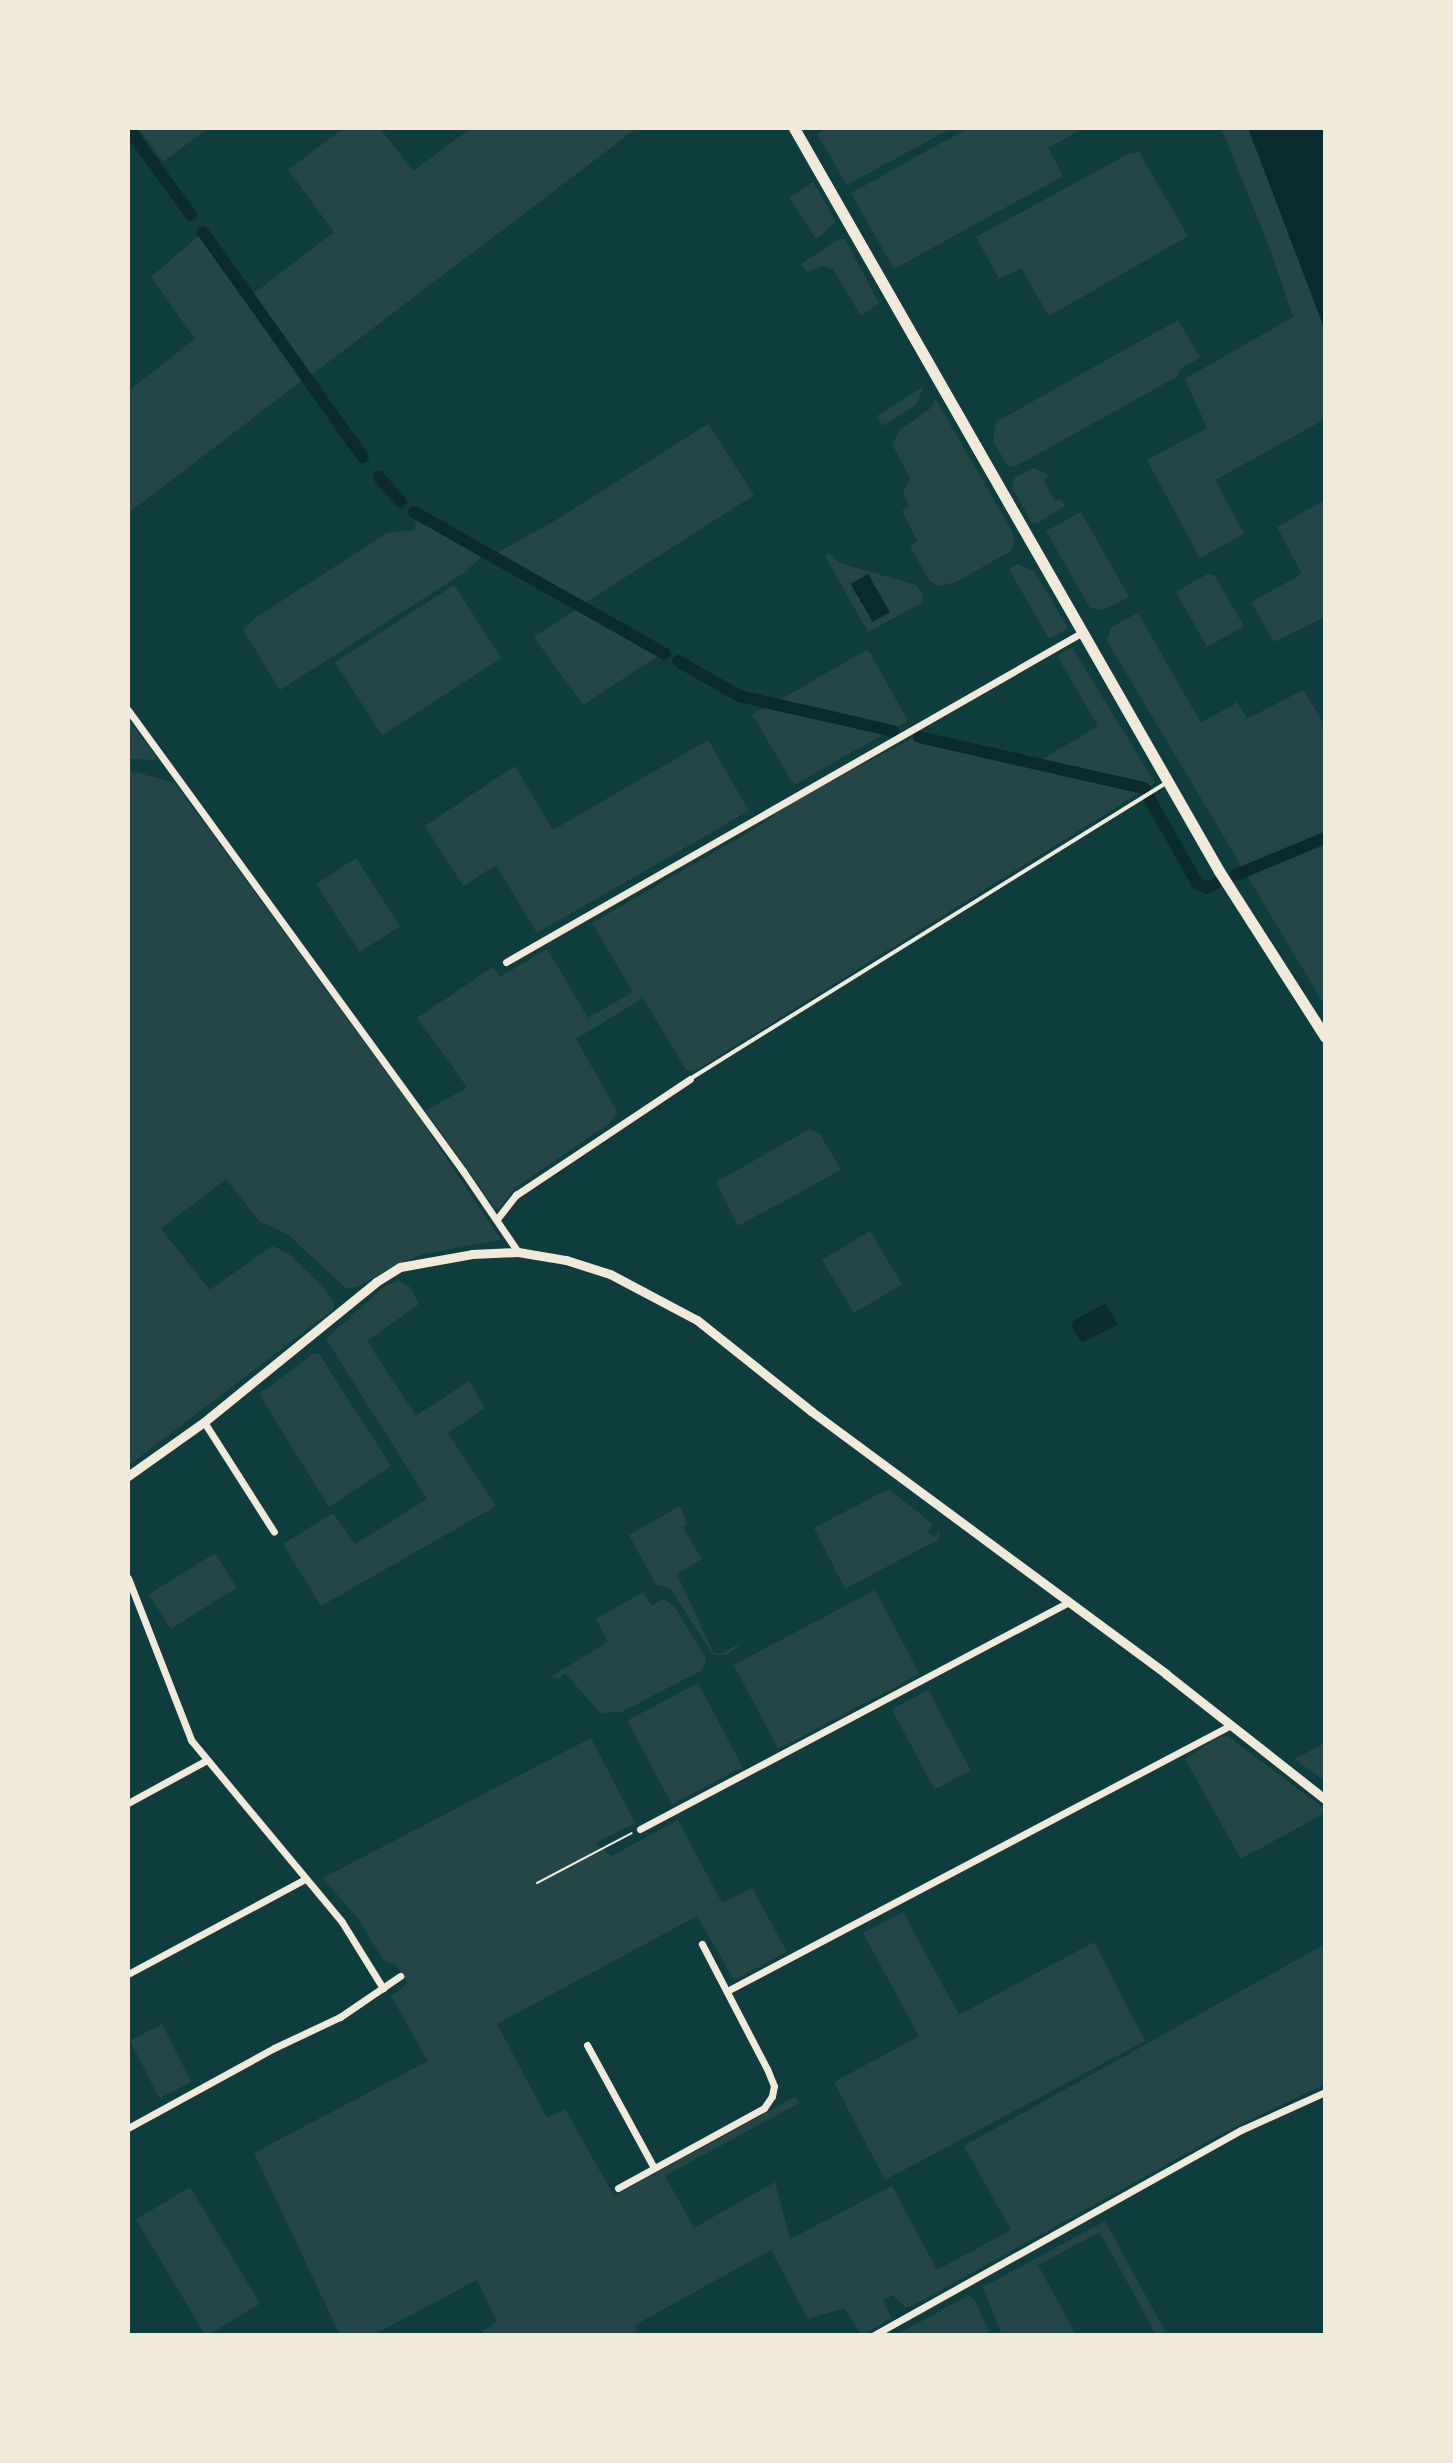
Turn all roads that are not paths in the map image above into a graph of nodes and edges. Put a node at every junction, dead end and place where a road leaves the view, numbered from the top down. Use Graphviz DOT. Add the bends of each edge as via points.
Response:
graph roads {
  1 [pos="794,128"];
  2 [pos="1083,632"];
  3 [pos="128,710"];
  4 [pos="1168,781"];
  5 [pos="506,962"];
  6 [pos="1325,1037"];
  7 [pos="690,1079"];
  8 [pos="497,1219"];
  9 [pos="518,1252"];
  10 [pos="204,1422"];
  11 [pos="128,1476"];
  12 [pos="274,1532"];
  13 [pos="128,1578"];
  14 [pos="1069,1602"];
  15 [pos="1231,1725"];
  16 [pos="205,1761"];
  17 [pos="1325,1799"];
  18 [pos="128,1803"];
  19 [pos="640,1829"];
  20 [pos="305,1879"];
  21 [pos="702,1944"];
  22 [pos="128,1974"];
  23 [pos="400,1976"];
  24 [pos="383,1988"];
  25 [pos="727,1991"];
  26 [pos="587,2045"];
  27 [pos="1325,2092"];
  28 [pos="128,2128"];
  29 [pos="654,2168"];
  30 [pos="618,2188"];
  31 [pos="874,2335"];
  1 -- 2 [label="main road"];
  2 -- 4 [label="main road"];
  2 -- 5 [label="street"];
  3 -- 8 [label="street"];
  4 -- 6 [label="main road"];
  4 -- 7 [label="lane"];
  7 -- 8 [label="street" via="516,1195"];
  8 -- 9 [label="street"];
  9 -- 10 [label="street" via="457,1255 400,1267"];
  9 -- 14 [label="street" via="610,1274 697,1320"];
  10 -- 11 [label="street"];
  10 -- 12 [label="street"];
  13 -- 16 [label="street" via="185,1727"];
  14 -- 15 [label="street"];
  14 -- 19 [label="street"];
  15 -- 17 [label="street"];
  15 -- 25 [label="street"];
  16 -- 18 [label="street"];
  16 -- 20 [label="street"];
  20 -- 22 [label="street"];
  20 -- 24 [label="street" via="342,1922"];
  21 -- 25 [label="street"];
  23 -- 24 [label="street"];
  24 -- 28 [label="street" via="340,2017"];
  25 -- 29 [label="street" via="767,2069 772,2096 764,2108"];
  26 -- 29 [label="street"];
  27 -- 31 [label="street" via="1241,2130"];
  29 -- 30 [label="street"];
}
